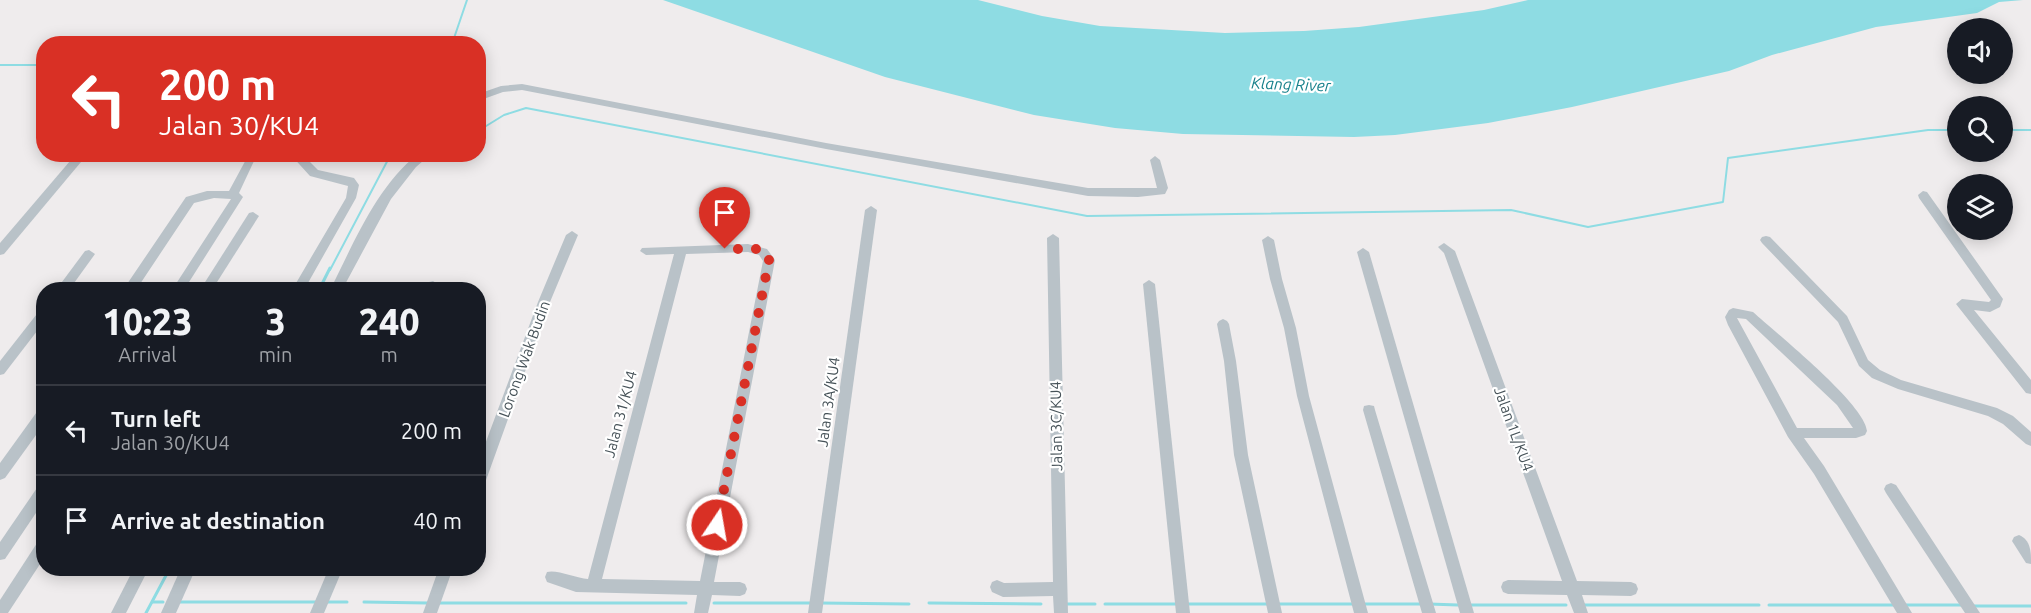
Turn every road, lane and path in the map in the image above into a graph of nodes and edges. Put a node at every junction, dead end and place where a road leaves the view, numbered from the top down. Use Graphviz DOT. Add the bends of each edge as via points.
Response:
graph roads {
  1 [pos="486,95"];
  2 [pos="1155,160"];
  3 [pos="76,162"];
  4 [pos="249,162"];
  5 [pos="303,162"];
  6 [pos="415,162"];
  7 [pos="1923,195"];
  8 [pos="236,196"];
  9 [pos="871,210"];
  10 [pos="253,216"];
  11 [pos="572,235"];
  12 [pos="1053,238"];
  13 [pos="1268,240"];
  14 [pos="1766,240"];
  15 [pos="1444,247"];
  16 [pos="681,250"];
  17 [pos="0,251"];
  18 [pos="646,251"];
  19 [pos="1363,252"];
  20 [pos="89,254"];
  21 [pos="68,282"];
  22 [pos="134,282"];
  23 [pos="183,282"];
  24 [pos="212,282"];
  25 [pos="303,282"];
  26 [pos="340,282"];
  27 [pos="1149,284"];
  28 [pos="36,323"];
  29 [pos="1223,324"];
  30 [pos="0,370"];
  31 [pos="2031,389"];
  32 [pos="1369,410"];
  33 [pos="36,423"];
  34 [pos="1792,433"];
  35 [pos="2031,440"];
  36 [pos="486,461"];
  37 [pos="0,474"];
  38 [pos="1891,489"];
  39 [pos="36,501"];
  40 [pos="2019,541"];
  41 [pos="0,554"];
  42 [pos="36,557"];
  43 [pos="2031,558"];
  44 [pos="138,576"];
  45 [pos="185,576"];
  46 [pos="333,576"];
  47 [pos="443,576"];
  48 [pos="552,577"];
  49 [pos="593,586"];
  50 [pos="997,587"];
  51 [pos="1508,587"];
  52 [pos="704,588"];
  53 [pos="740,589"];
  54 [pos="1059,589"];
  55 [pos="1631,589"];
  56 [pos="1572,590"];
  57 [pos="816,607"];
  58 [pos="1274,612"];
  59 [pos="0,613"];
  60 [pos="118,613"];
  61 [pos="168,613"];
  62 [pos="317,613"];
  63 [pos="430,613"];
  64 [pos="701,613"];
  65 [pos="1061,613"];
  66 [pos="1183,613"];
  67 [pos="1361,613"];
  68 [pos="1429,613"];
  69 [pos="1467,613"];
  70 [pos="1581,613"];
  71 [pos="1905,613"];
  72 [pos="1972,613"];
  1 -- 2 [label="street" via="522,87 1088,192 1161,191"];
  3 -- 17 [label="street"];
  4 -- 8 [label="street"];
  5 -- 25 [label="street" via="314,173 354,185 351,198"];
  6 -- 26 [label="street" via="392,188"];
  7 -- 31 [label="street" via="1997,299 1990,307 1962,304"];
  8 -- 22 [label="street" via="198,196 190,200"];
  8 -- 23 [label="street"];
  9 -- 57 [label="street, Jalan 3A/KU4"];
  10 -- 24 [label="street"];
  11 -- 36 [label="street, Lorong Wak Budin"];
  12 -- 54 [label="street, Jalan 3C/KU4"];
  13 -- 67 [label="street" via="1303,396"];
  14 -- 35 [label="street" via="1843,319 1863,363 1876,374 1992,412"];
  15 -- 56 [label="street, Jalan 1L/KU4" via="1449,251"];
  16 -- 18 [label="street"];
  16 -- 49 [label="street, Jalan 31/KU4"];
  16 -- 52 [label="street" via="756,249 769,260"];
  19 -- 69 [label="street"];
  20 -- 21 [label="street"];
  27 -- 66 [label="street"];
  28 -- 30 [label="street"];
  29 -- 58 [label="street" via="1240,455"];
  32 -- 68 [label="street"];
  33 -- 37 [label="street"];
  34 -- 34 [label="street" via="1734,326 1733,313 1749,315 1842,400 1860,427 1856,433"];
  34 -- 71 [label="street" via="1819,470"];
  38 -- 72 [label="street"];
  39 -- 41 [label="street"];
  40 -- 43 [label="street"];
  42 -- 59 [label="street"];
  44 -- 60 [label="street"];
  45 -- 61 [label="street"];
  46 -- 62 [label="street"];
  47 -- 63 [label="street"];
  48 -- 49 [label="street"];
  49 -- 52 [label="street"];
  50 -- 54 [label="street"];
  51 -- 56 [label="street"];
  52 -- 53 [label="street"];
  52 -- 64 [label="street"];
  54 -- 65 [label="street, Jalan 3C/KU4"];
  55 -- 56 [label="street"];
  56 -- 70 [label="street, Jalan 1L/KU4"];
}
